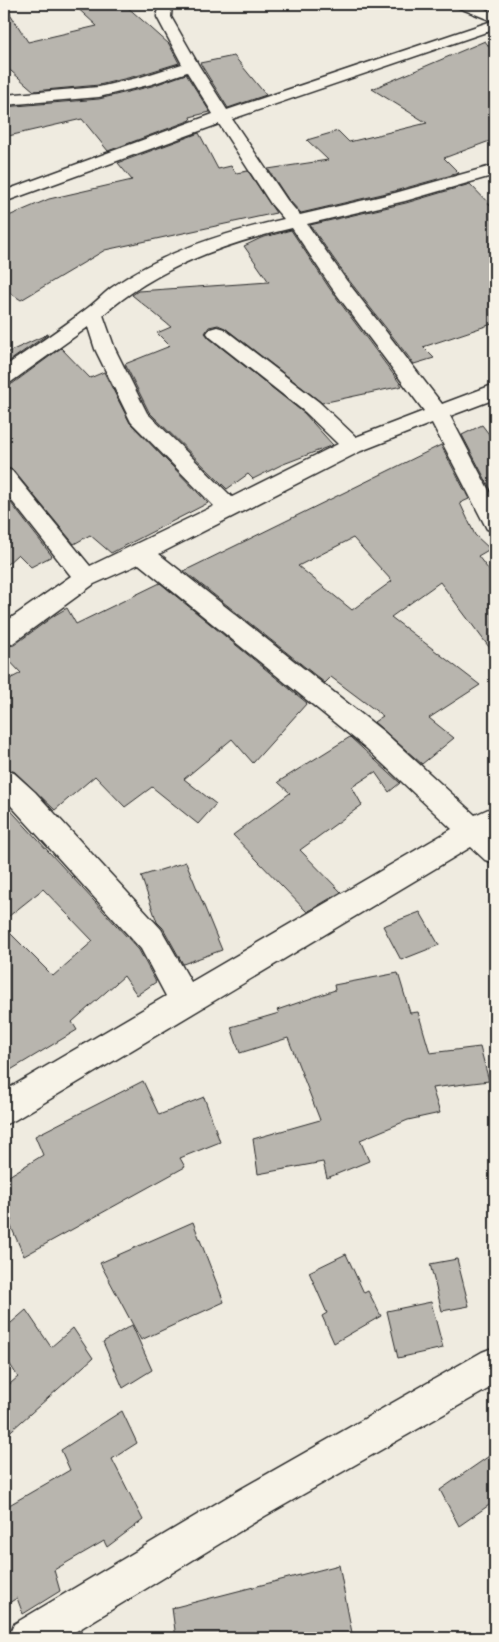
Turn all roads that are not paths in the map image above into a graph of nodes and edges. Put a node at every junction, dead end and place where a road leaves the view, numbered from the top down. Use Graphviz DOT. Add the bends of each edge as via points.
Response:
graph roads {
  1 [pos="165,4"];
  2 [pos="462,4"];
  3 [pos="495,18"];
  4 [pos="495,24"];
  5 [pos="191,66"];
  6 [pos="4,100"];
  7 [pos="224,116"];
  8 [pos="495,170"];
  9 [pos="4,197"];
  10 [pos="297,222"];
  11 [pos="92,314"];
  12 [pos="217,333"];
  13 [pos="4,377"];
  14 [pos="495,391"];
  15 [pos="437,412"];
  16 [pos="352,446"];
  17 [pos="4,476"];
  18 [pos="230,508"];
  19 [pos="495,523"];
  20 [pos="141,553"];
  21 [pos="86,578"];
  22 [pos="4,636"];
  23 [pos="4,781"];
  24 [pos="484,825"];
  25 [pos="495,851"];
  26 [pos="186,1002"];
  27 [pos="4,1108"];
  28 [pos="495,1365"];
  29 [pos="28,1638"];
  1 -- 5 [label="street" via="164,18"];
  2 -- 3 [label="street"];
  4 -- 7 [label="street"];
  5 -- 6 [label="street" via="99,92"];
  5 -- 7 [label="street"];
  7 -- 9 [label="street"];
  7 -- 10 [label="street" via="280,204"];
  8 -- 10 [label="street"];
  10 -- 11 [label="street" via="216,242 168,263 118,292"];
  10 -- 15 [label="street" via="357,308"];
  11 -- 13 [label="street"];
  11 -- 18 [label="street" via="138,417"];
  12 -- 16 [label="street" via="312,407"];
  14 -- 15 [label="street"];
  15 -- 16 [label="street"];
  15 -- 19 [label="street"];
  16 -- 18 [label="street"];
  17 -- 21 [label="street"];
  18 -- 20 [label="street"];
  20 -- 21 [label="street"];
  20 -- 24 [label="street"];
  21 -- 22 [label="street"];
  23 -- 26 [label="street" via="151,939"];
  24 -- 25 [label="street"];
  24 -- 26 [label="street"];
  26 -- 27 [label="street"];
  28 -- 29 [label="street" via="252,1504"];
}
